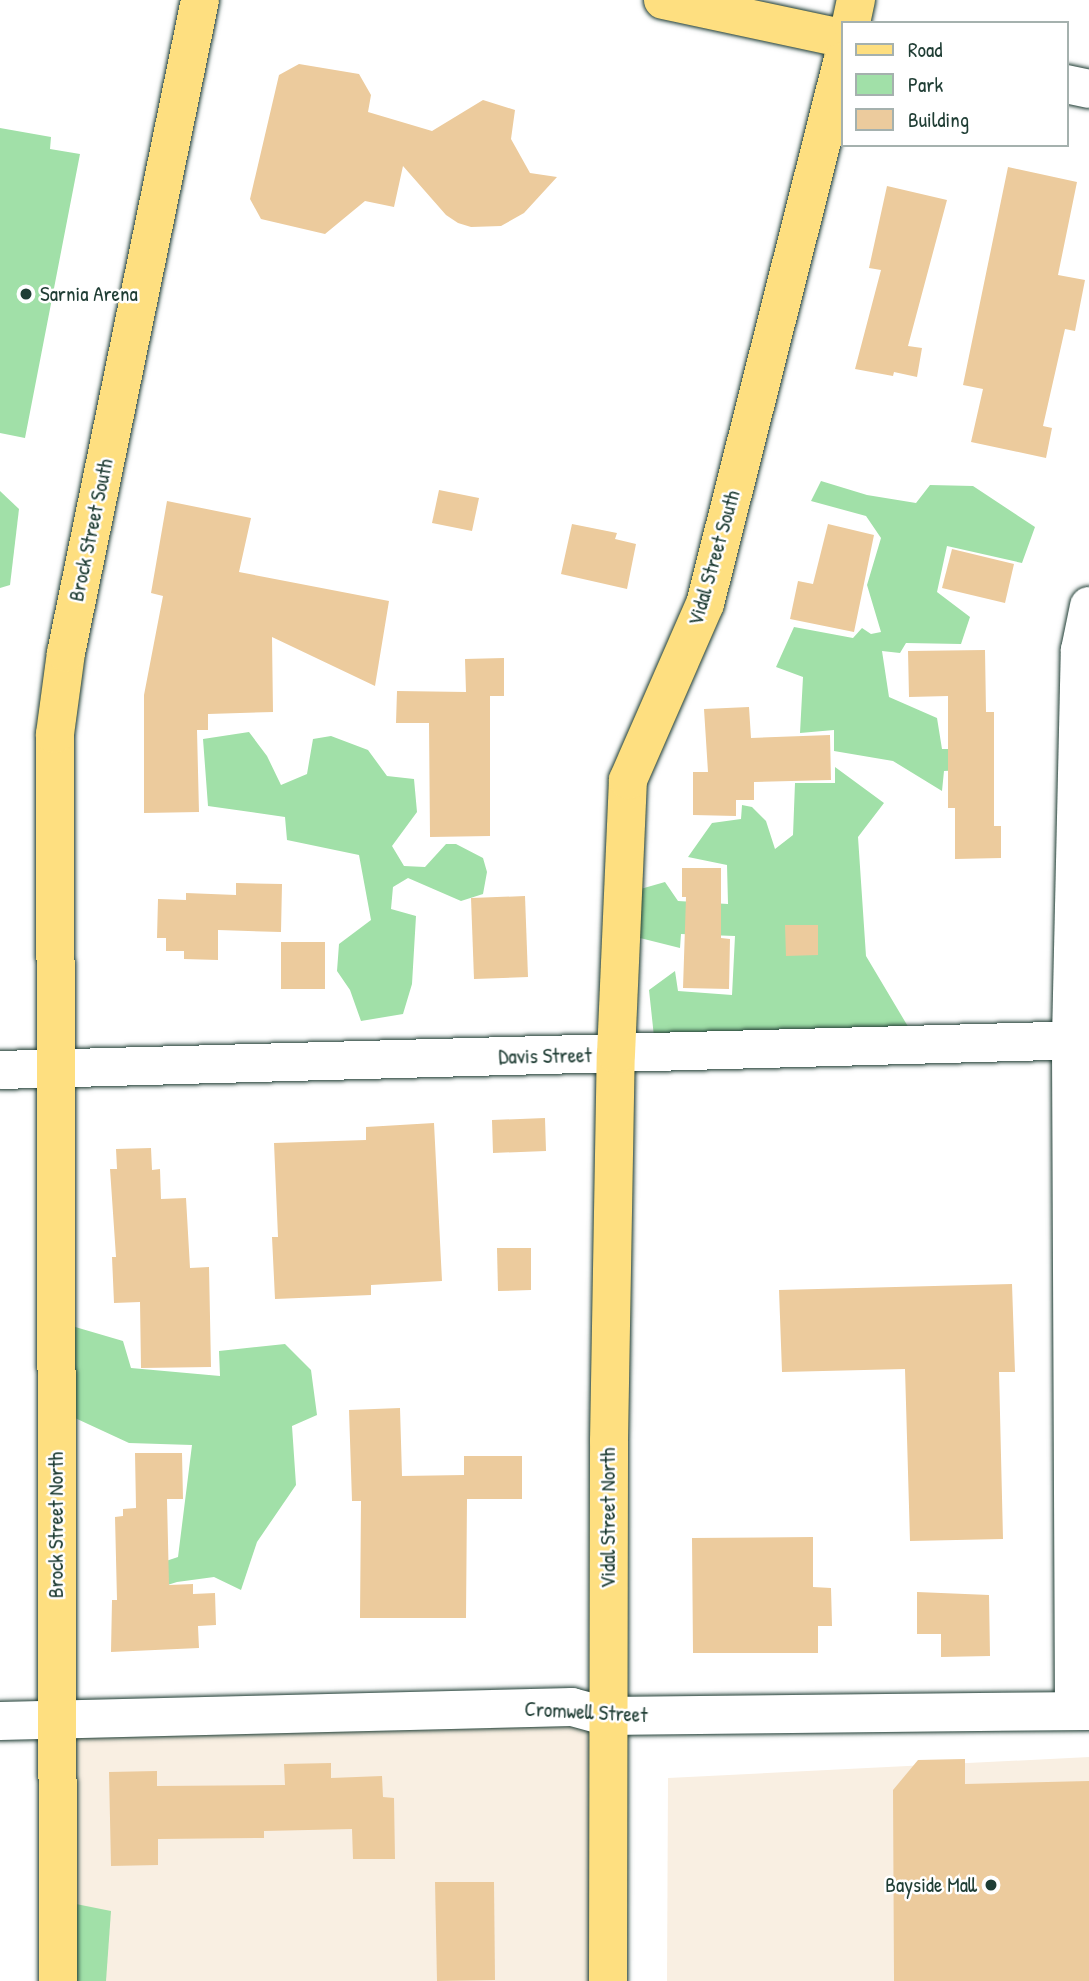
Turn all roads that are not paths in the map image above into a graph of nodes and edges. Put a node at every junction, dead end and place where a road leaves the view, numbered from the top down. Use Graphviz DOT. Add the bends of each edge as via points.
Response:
graph roads {
  1 [pos="200,0"];
  2 [pos="663,0"];
  3 [pos="856,0"];
  4 [pos="851,21"];
  5 [pos="841,38"];
  6 [pos="841,66"];
  7 [pos="1068,84"];
  8 [pos="1089,89"];
  9 [pos="1089,606"];
  10 [pos="1080,1039"];
  11 [pos="616,1054"];
  12 [pos="54,1069"];
  13 [pos="0,1070"];
  14 [pos="1082,1711"];
  15 [pos="606,1716"];
  16 [pos="57,1720"];
  17 [pos="0,1721"];
  18 [pos="58,1981"];
  19 [pos="608,1981"];
  1 -- 12 [label="main road, Brock Street South" via="66,653 55,734"];
  2 -- 5 [label="main road"];
  3 -- 4 [label="main road"];
  6 -- 11 [label="main road, Vidal Street South" via="705,604 628,780"];
  7 -- 8 [label="street"];
  9 -- 10 [label="street" via="1080,650"];
  10 -- 11 [label="street, Davis Street"];
  10 -- 14 [label="street"];
  11 -- 12 [label="street, Davis Street"];
  11 -- 15 [label="main road, Vidal Street North"];
  12 -- 13 [label="street, Davis Street"];
  12 -- 16 [label="main road, Brock Street North"];
  14 -- 15 [label="street, Cromwell Street"];
  15 -- 16 [label="street, Cromwell Street" via="572,1707"];
  15 -- 19 [label="main road, Vidal Street North"];
  16 -- 17 [label="street, Cromwell Street"];
  16 -- 18 [label="main road, Brock Street North"];
}
